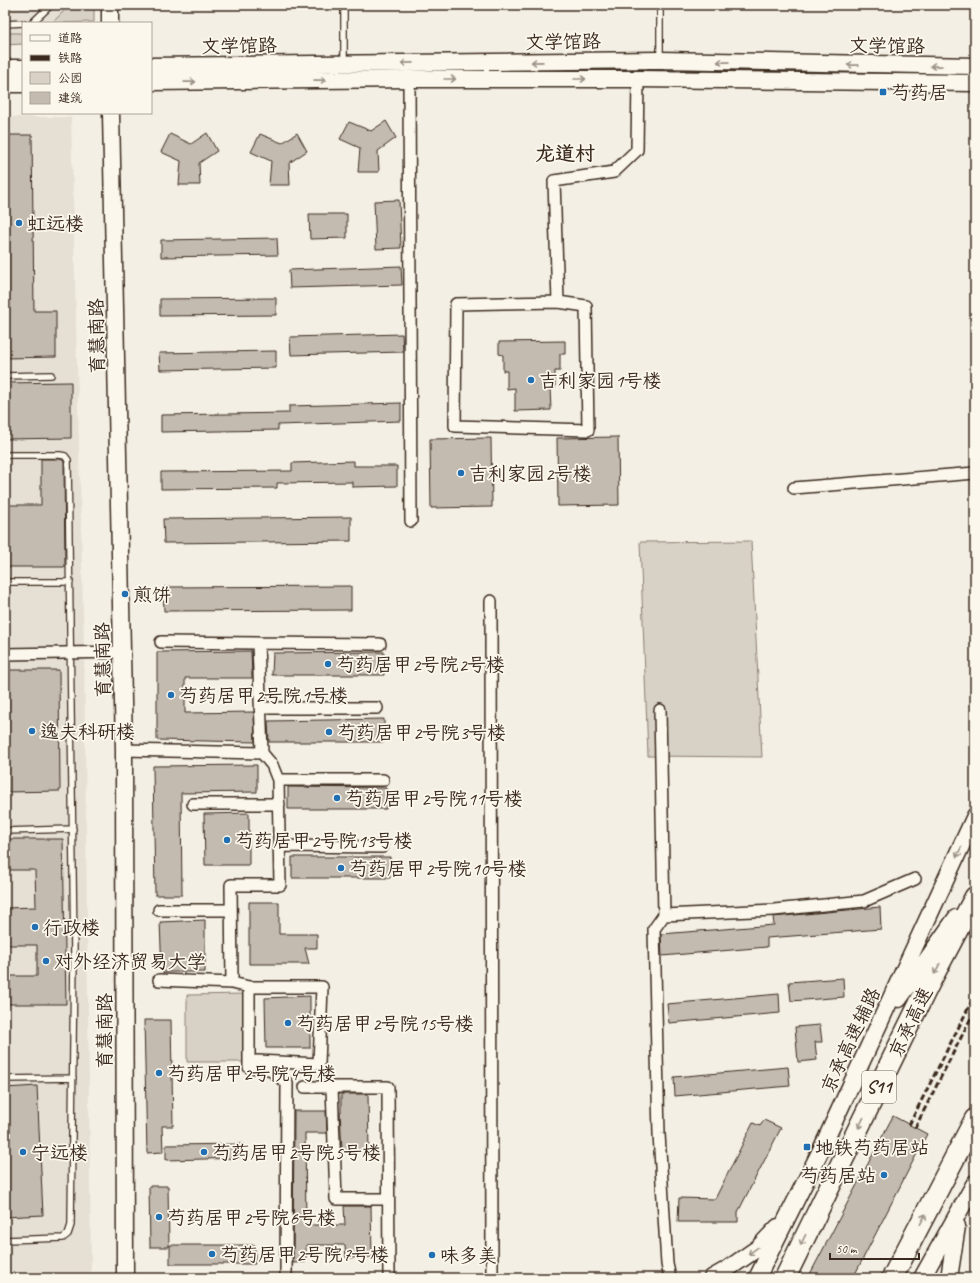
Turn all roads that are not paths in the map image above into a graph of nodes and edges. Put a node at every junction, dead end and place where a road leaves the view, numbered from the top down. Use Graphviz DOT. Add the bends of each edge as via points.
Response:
graph roads {
  1 [pos="51,5"];
  2 [pos="110,5"];
  3 [pos="344,5"];
  4 [pos="660,5"];
  5 [pos="33,22"];
  6 [pos="110,22"];
  7 [pos="22,23"];
  8 [pos="5,24"];
  9 [pos="660,60"];
  10 [pos="344,63"];
  11 [pos="152,66"];
  12 [pos="975,66"];
  13 [pos="5,68"];
  14 [pos="22,68"];
  15 [pos="408,79"];
  16 [pos="638,79"];
  17 [pos="152,82"];
  18 [pos="975,83"];
  19 [pos="5,84"];
  20 [pos="22,84"];
  21 [pos="111,114"];
  22 [pos="558,302"];
  23 [pos="51,375"];
  24 [pos="5,376"];
  25 [pos="5,455"];
  26 [pos="975,473"];
  27 [pos="794,488"];
  28 [pos="411,521"];
  29 [pos="5,582"];
  30 [pos="70,582"];
  31 [pos="491,601"];
  32 [pos="161,642"];
  33 [pos="258,643"];
  34 [pos="380,644"];
  35 [pos="122,652"];
  36 [pos="70,653"];
  37 [pos="5,654"];
  38 [pos="260,708"];
  39 [pos="377,708"];
  40 [pos="660,710"];
  41 [pos="124,750"];
  42 [pos="262,753"];
  43 [pos="278,780"];
  44 [pos="383,780"];
  45 [pos="193,804"];
  46 [pos="279,804"];
  47 [pos="975,816"];
  48 [pos="73,829"];
  49 [pos="5,831"];
  50 [pos="280,846"];
  51 [pos="382,847"];
  52 [pos="915,879"];
  53 [pos="975,891"];
  54 [pos="975,897"];
  55 [pos="159,910"];
  56 [pos="231,910"];
  57 [pos="664,915"];
  58 [pos="159,980"];
  59 [pos="232,983"];
  60 [pos="249,987"];
  61 [pos="875,1033"];
  62 [pos="249,1061"];
  63 [pos="73,1078"];
  64 [pos="5,1079"];
  65 [pos="305,1087"];
  66 [pos="332,1087"];
  67 [pos="975,1119"];
  68 [pos="975,1183"];
  69 [pos="388,1199"];
  70 [pos="959,1213"];
  71 [pos="790,1214"];
  72 [pos="5,1240"];
  73 [pos="125,1278"];
  74 [pos="286,1278"];
  75 [pos="389,1278"];
  76 [pos="492,1278"];
  77 [pos="670,1278"];
  78 [pos="712,1278"];
  79 [pos="757,1278"];
  80 [pos="785,1278"];
  81 [pos="892,1278"];
  82 [pos="922,1278"];
  83 [pos="949,1278"];
  1 -- 5 [label="lane"];
  2 -- 6 [label="street"];
  3 -- 10 [label="lane"];
  4 -- 9 [label="lane"];
  7 -- 8 [label="lane"];
  9 -- 10 [label="street, 文学馆路, one-way"];
  12 -- 9 [label="street, 文学馆路, one-way"];
  10 -- 11 [label="street, 文学馆路"];
  13 -- 14 [label="street"];
  15 -- 16 [label="street, 文学馆路, one-way"];
  17 -- 15 [label="street, 文学馆路, one-way"];
  15 -- 28 [label="street"];
  16 -- 18 [label="street, 文学馆路"];
  16 -- 22 [label="street" via="638,150 614,172 554,181"];
  19 -- 20 [label="street"];
  21 -- 35 [label="street, 育慧南路"];
  22 -- 22 [label="street" via="456,304 455,426 588,430 586,306"];
  23 -- 24 [label="lane"];
  25 -- 30 [label="lane" via="60,455 68,460"];
  26 -- 27 [label="street"];
  29 -- 30 [label="lane"];
  30 -- 36 [label="lane"];
  31 -- 76 [label="street"];
  32 -- 33 [label="street"];
  33 -- 34 [label="street"];
  33 -- 38 [label="street"];
  35 -- 36 [label="street"];
  35 -- 41 [label="street, 育慧南路"];
  36 -- 37 [label="street"];
  36 -- 48 [label="lane"];
  38 -- 39 [label="street"];
  38 -- 42 [label="street"];
  40 -- 57 [label="street"];
  41 -- 42 [label="street"];
  41 -- 73 [label="street, 育慧南路"];
  42 -- 43 [label="street" via="272,764"];
  43 -- 44 [label="street"];
  43 -- 46 [label="street"];
  45 -- 46 [label="street"];
  46 -- 50 [label="street"];
  47 -- 61 [label="street, 京承高速辅路, one-way"];
  48 -- 49 [label="lane"];
  48 -- 63 [label="lane"];
  50 -- 51 [label="street"];
  50 -- 56 [label="street" via="280,885 231,885"];
  52 -- 57 [label="street" via="864,901 774,910"];
  53 -- 61 [label="street"];
  54 -- 80 [label="highway, 京承高速 / S11, one-way"];
  55 -- 56 [label="street"];
  56 -- 59 [label="street"];
  57 -- 77 [label="street" via="654,929 659,1134"];
  58 -- 59 [label="street"];
  59 -- 60 [label="street"];
  60 -- 62 [label="street"];
  60 -- 62 [label="street" via="322,987 319,1064"];
  61 -- 71 [label="street, 京承高速辅路"];
  62 -- 74 [label="street" via="249,1068 269,1069 287,1083"];
  63 -- 64 [label="lane"];
  63 -- 72 [label="lane" via="71,1225 68,1234 62,1238"];
  65 -- 66 [label="street"];
  66 -- 69 [label="street" via="336,1199"];
  66 -- 69 [label="street" via="388,1087"];
  81 -- 67 [label="highway, one-way"];
  68 -- 70 [label="street"];
  69 -- 75 [label="street"];
  70 -- 82 [label="street"];
  70 -- 83 [label="street"];
  71 -- 78 [label="street, one-way" via="758,1248"];
  71 -- 79 [label="street, 京承高速辅路"];
}
